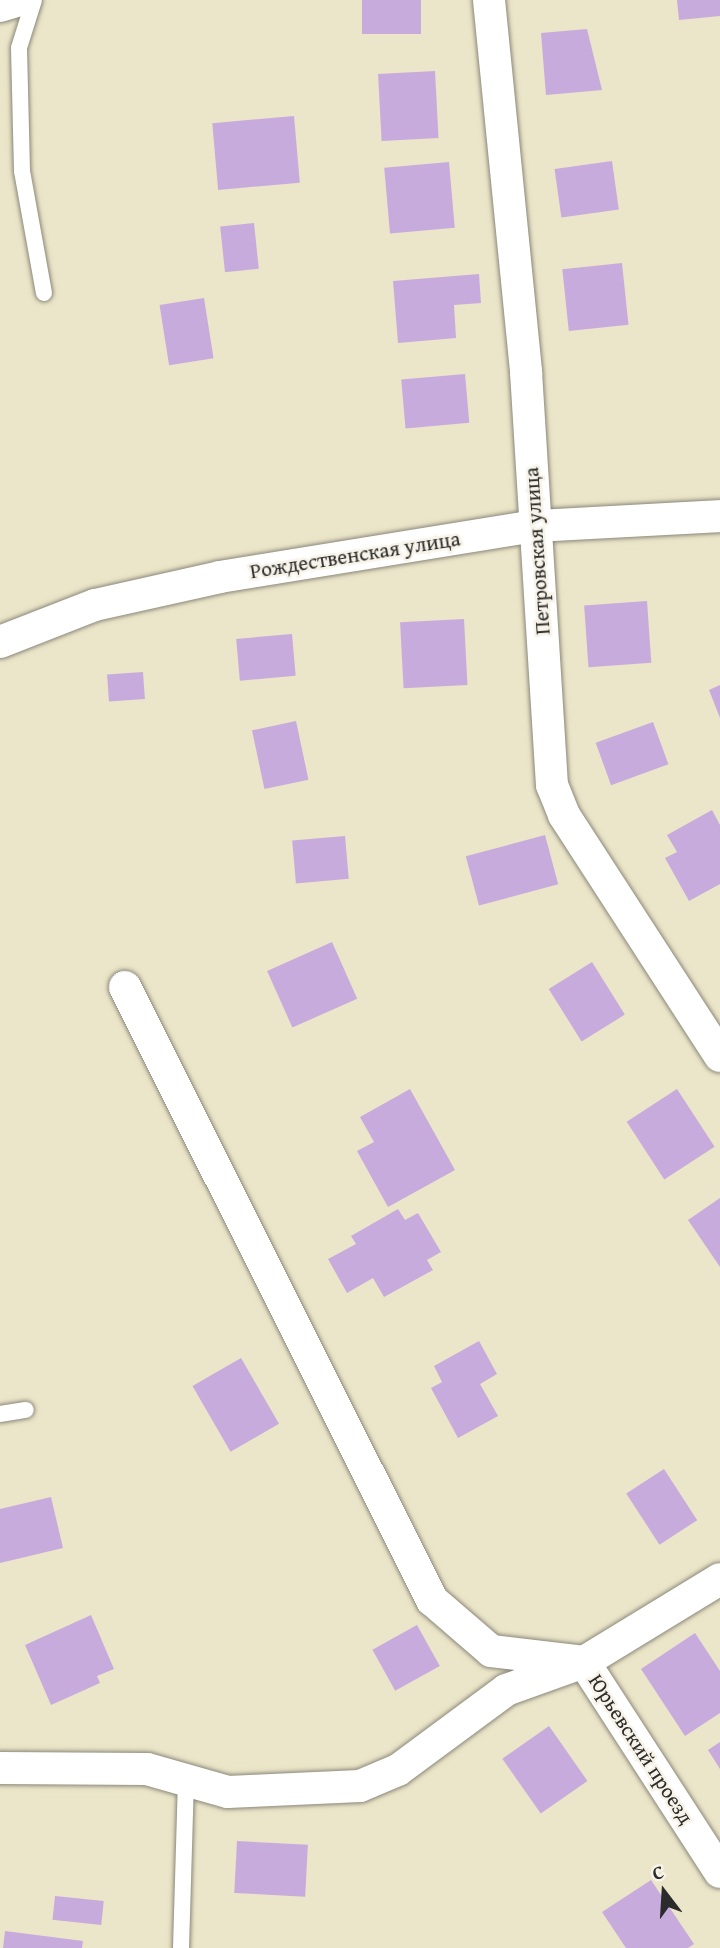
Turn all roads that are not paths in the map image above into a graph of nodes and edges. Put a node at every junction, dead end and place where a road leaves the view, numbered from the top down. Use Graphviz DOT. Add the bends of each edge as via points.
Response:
graph roads {
  1 [pos="20,0"];
  2 [pos="34,0"];
  3 [pos="489,0"];
  4 [pos="0,6"];
  5 [pos="44,293"];
  6 [pos="720,516"];
  7 [pos="536,526"];
  8 [pos="0,642"];
  9 [pos="125,987"];
  10 [pos="720,1056"];
  11 [pos="26,1410"];
  12 [pos="0,1414"];
  13 [pos="720,1579"];
  14 [pos="584,1662"];
  15 [pos="0,1768"];
  16 [pos="186,1781"];
  17 [pos="720,1872"];
  18 [pos="181,1948"];
  1 -- 4 [label="street"];
  2 -- 5 [label="lane" via="19,48 22,171"];
  3 -- 7 [label="street, Петровская улица"];
  6 -- 7 [label="street, Рождественская улица"];
  7 -- 8 [label="street, Рождественская улица" via="220,576 95,605"];
  7 -- 10 [label="street, Петровская улица" via="552,785 564,815"];
  9 -- 14 [label="street" via="432,1600 491,1651"];
  11 -- 12 [label="lane"];
  13 -- 14 [label="street"];
  14 -- 16 [label="street" via="506,1690 398,1770 359,1786 228,1792"];
  14 -- 17 [label="street, Юрьевский проезд"];
  15 -- 16 [label="street" via="147,1769"];
  16 -- 18 [label="lane"];
}
